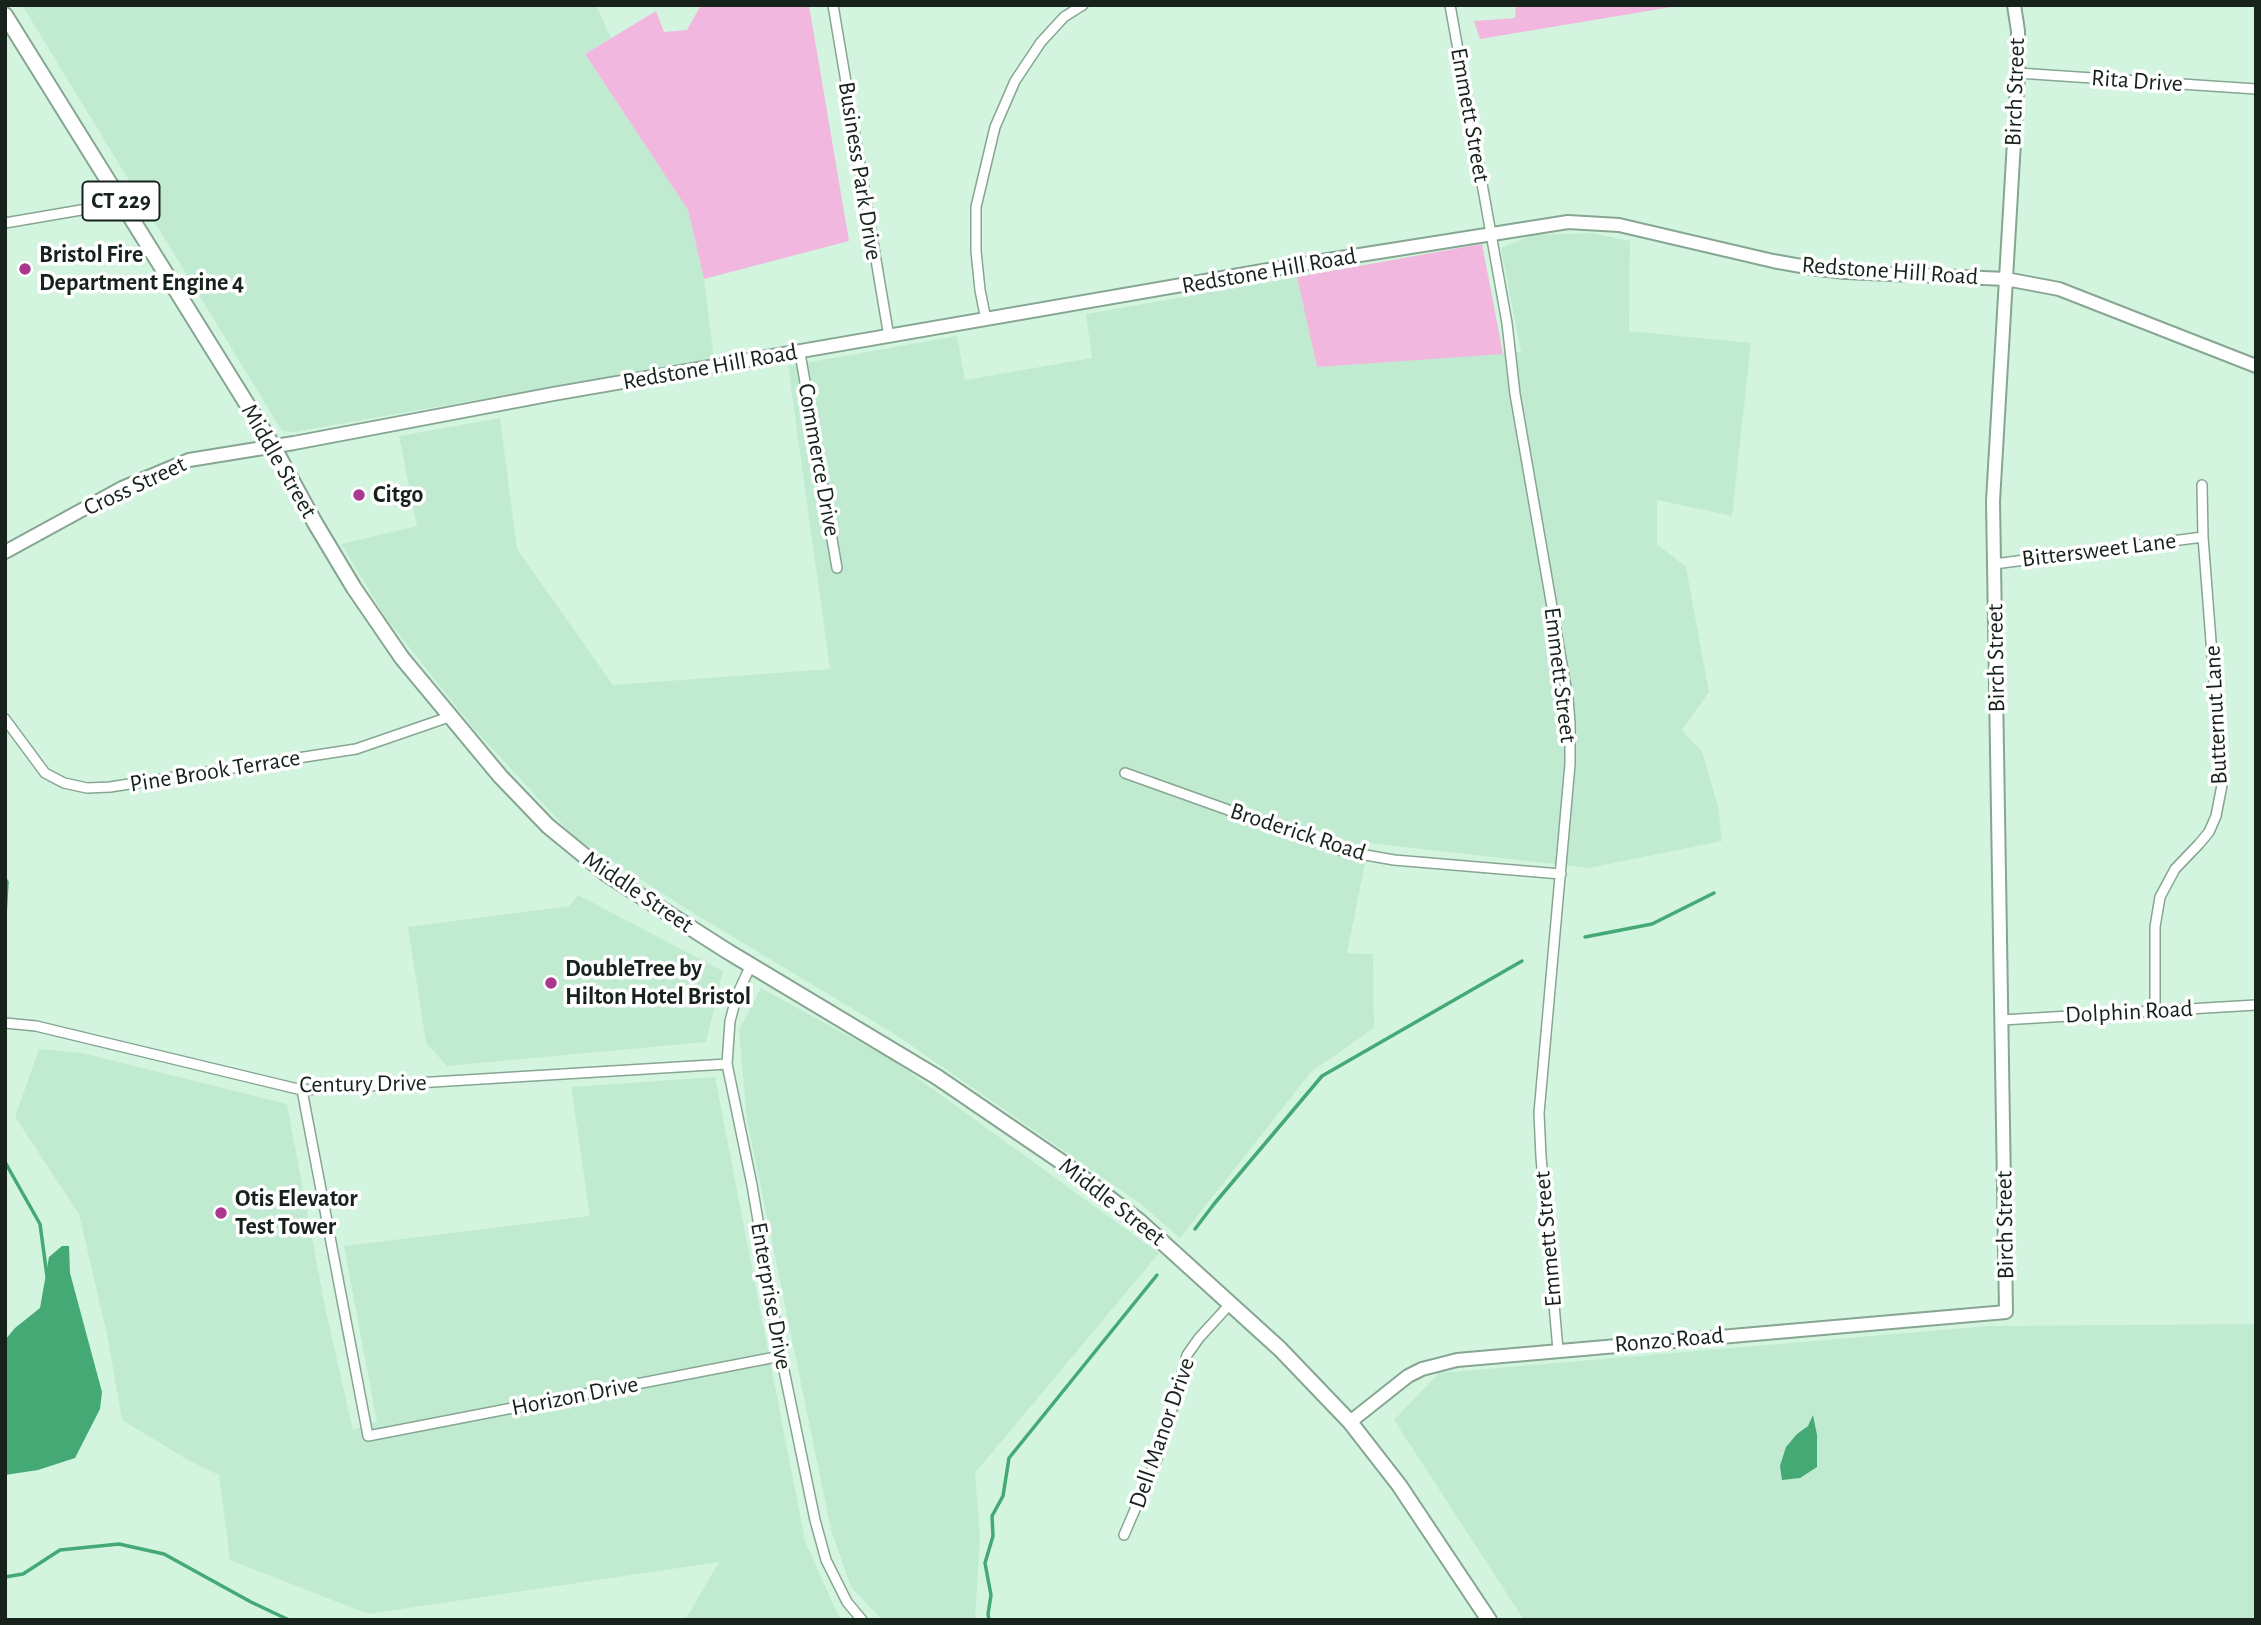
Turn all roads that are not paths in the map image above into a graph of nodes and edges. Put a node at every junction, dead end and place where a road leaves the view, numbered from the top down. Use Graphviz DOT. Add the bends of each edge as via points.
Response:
graph roads {
  1 [pos="833,5"];
  2 [pos="1083,5"];
  3 [pos="1450,5"];
  4 [pos="2014,5"];
  5 [pos="5,15"];
  6 [pos="2018,73"];
  7 [pos="2256,89"];
  8 [pos="122,203"];
  9 [pos="5,223"];
  10 [pos="1492,233"];
  11 [pos="2006,279"];
  12 [pos="986,320"];
  13 [pos="889,337"];
  14 [pos="800,352"];
  15 [pos="2256,366"];
  16 [pos="273,446"];
  17 [pos="2202,485"];
  18 [pos="2203,537"];
  19 [pos="5,552"];
  20 [pos="1994,564"];
  21 [pos="837,568"];
  22 [pos="449,718"];
  23 [pos="5,719"];
  24 [pos="1125,773"];
  25 [pos="1561,874"];
  26 [pos="751,965"];
  27 [pos="2256,1004"];
  28 [pos="2155,1011"];
  29 [pos="2002,1020"];
  30 [pos="5,1023"];
  31 [pos="727,1064"];
  32 [pos="302,1090"];
  33 [pos="1231,1303"];
  34 [pos="2006,1312"];
  35 [pos="1558,1350"];
  36 [pos="781,1356"];
  37 [pos="1350,1422"];
  38 [pos="1124,1535"];
  39 [pos="862,1620"];
  40 [pos="1489,1620"];
  1 -- 13 [label="street, Business Park Drive"];
  2 -- 12 [label="street" via="1064,17 1041,42 1015,82 995,127 976,207 976,251"];
  3 -- 10 [label="street, Emmett Street"];
  4 -- 6 [label="main road, Birch Street"];
  5 -- 8 [label="main road, Middle Street / CT 229"];
  6 -- 7 [label="street, Rita Drive"];
  6 -- 11 [label="main road, Birch Street"];
  8 -- 9 [label="street"];
  8 -- 16 [label="main road, Middle Street / CT 229"];
  10 -- 11 [label="main road, Redstone Hill Road" via="1568,222 1619,225 1818,269"];
  10 -- 12 [label="main road, Redstone Hill Road"];
  10 -- 25 [label="street, Emmett Street" via="1568,699 1570,764"];
  11 -- 15 [label="main road, Redstone Hill Road" via="2059,289"];
  11 -- 20 [label="main road, Birch Street" via="1994,474"];
  12 -- 13 [label="main road, Redstone Hill Road"];
  13 -- 14 [label="main road, Redstone Hill Road"];
  14 -- 16 [label="main road, Redstone Hill Road"];
  14 -- 21 [label="street, Commerce Drive"];
  16 -- 19 [label="main road, Cross Street" via="167,468"];
  16 -- 22 [label="main road, Middle Street / CT 229" via="372,617"];
  17 -- 18 [label="street, Butternut Lane"];
  18 -- 20 [label="street, Bittersweet Lane"];
  18 -- 28 [label="street, Butternut Lane" via="2222,785 2208,831 2175,869 2160,897 2155,927"];
  20 -- 29 [label="main road, Birch Street"];
  22 -- 23 [label="street, Pine Brook Terrace" via="356,749 87,788 45,774"];
  22 -- 26 [label="main road, Middle Street / CT 229" via="575,850"];
  24 -- 25 [label="street, Broderick Road" via="1343,851 1394,860"];
  25 -- 35 [label="street, Emmett Street" via="1539,1113"];
  26 -- 31 [label="street, Enterprise Drive" via="730,1021"];
  26 -- 33 [label="main road, Middle Street / CT 229" via="937,1077 1066,1165 1139,1221"];
  27 -- 28 [label="street, Dolphin Road"];
  28 -- 29 [label="street, Dolphin Road"];
  29 -- 34 [label="main road, Birch Street"];
  30 -- 32 [label="street, Century Drive" via="36,1026"];
  31 -- 32 [label="street, Century Drive"];
  31 -- 36 [label="street, Enterprise Drive"];
  32 -- 36 [label="street, Horizon Drive" via="369,1436"];
  33 -- 37 [label="main road, Middle Street / CT 229"];
  33 -- 38 [label="street, Dell Manor Drive" via="1187,1355 1161,1449"];
  34 -- 35 [label="main road, Ronzo Road"];
  35 -- 37 [label="main road, Ronzo Road" via="1457,1360 1422,1369"];
  36 -- 39 [label="street, Enterprise Drive" via="826,1560 847,1602"];
  37 -- 40 [label="main road, Middle Street / CT 229" via="1417,1510"];
}
